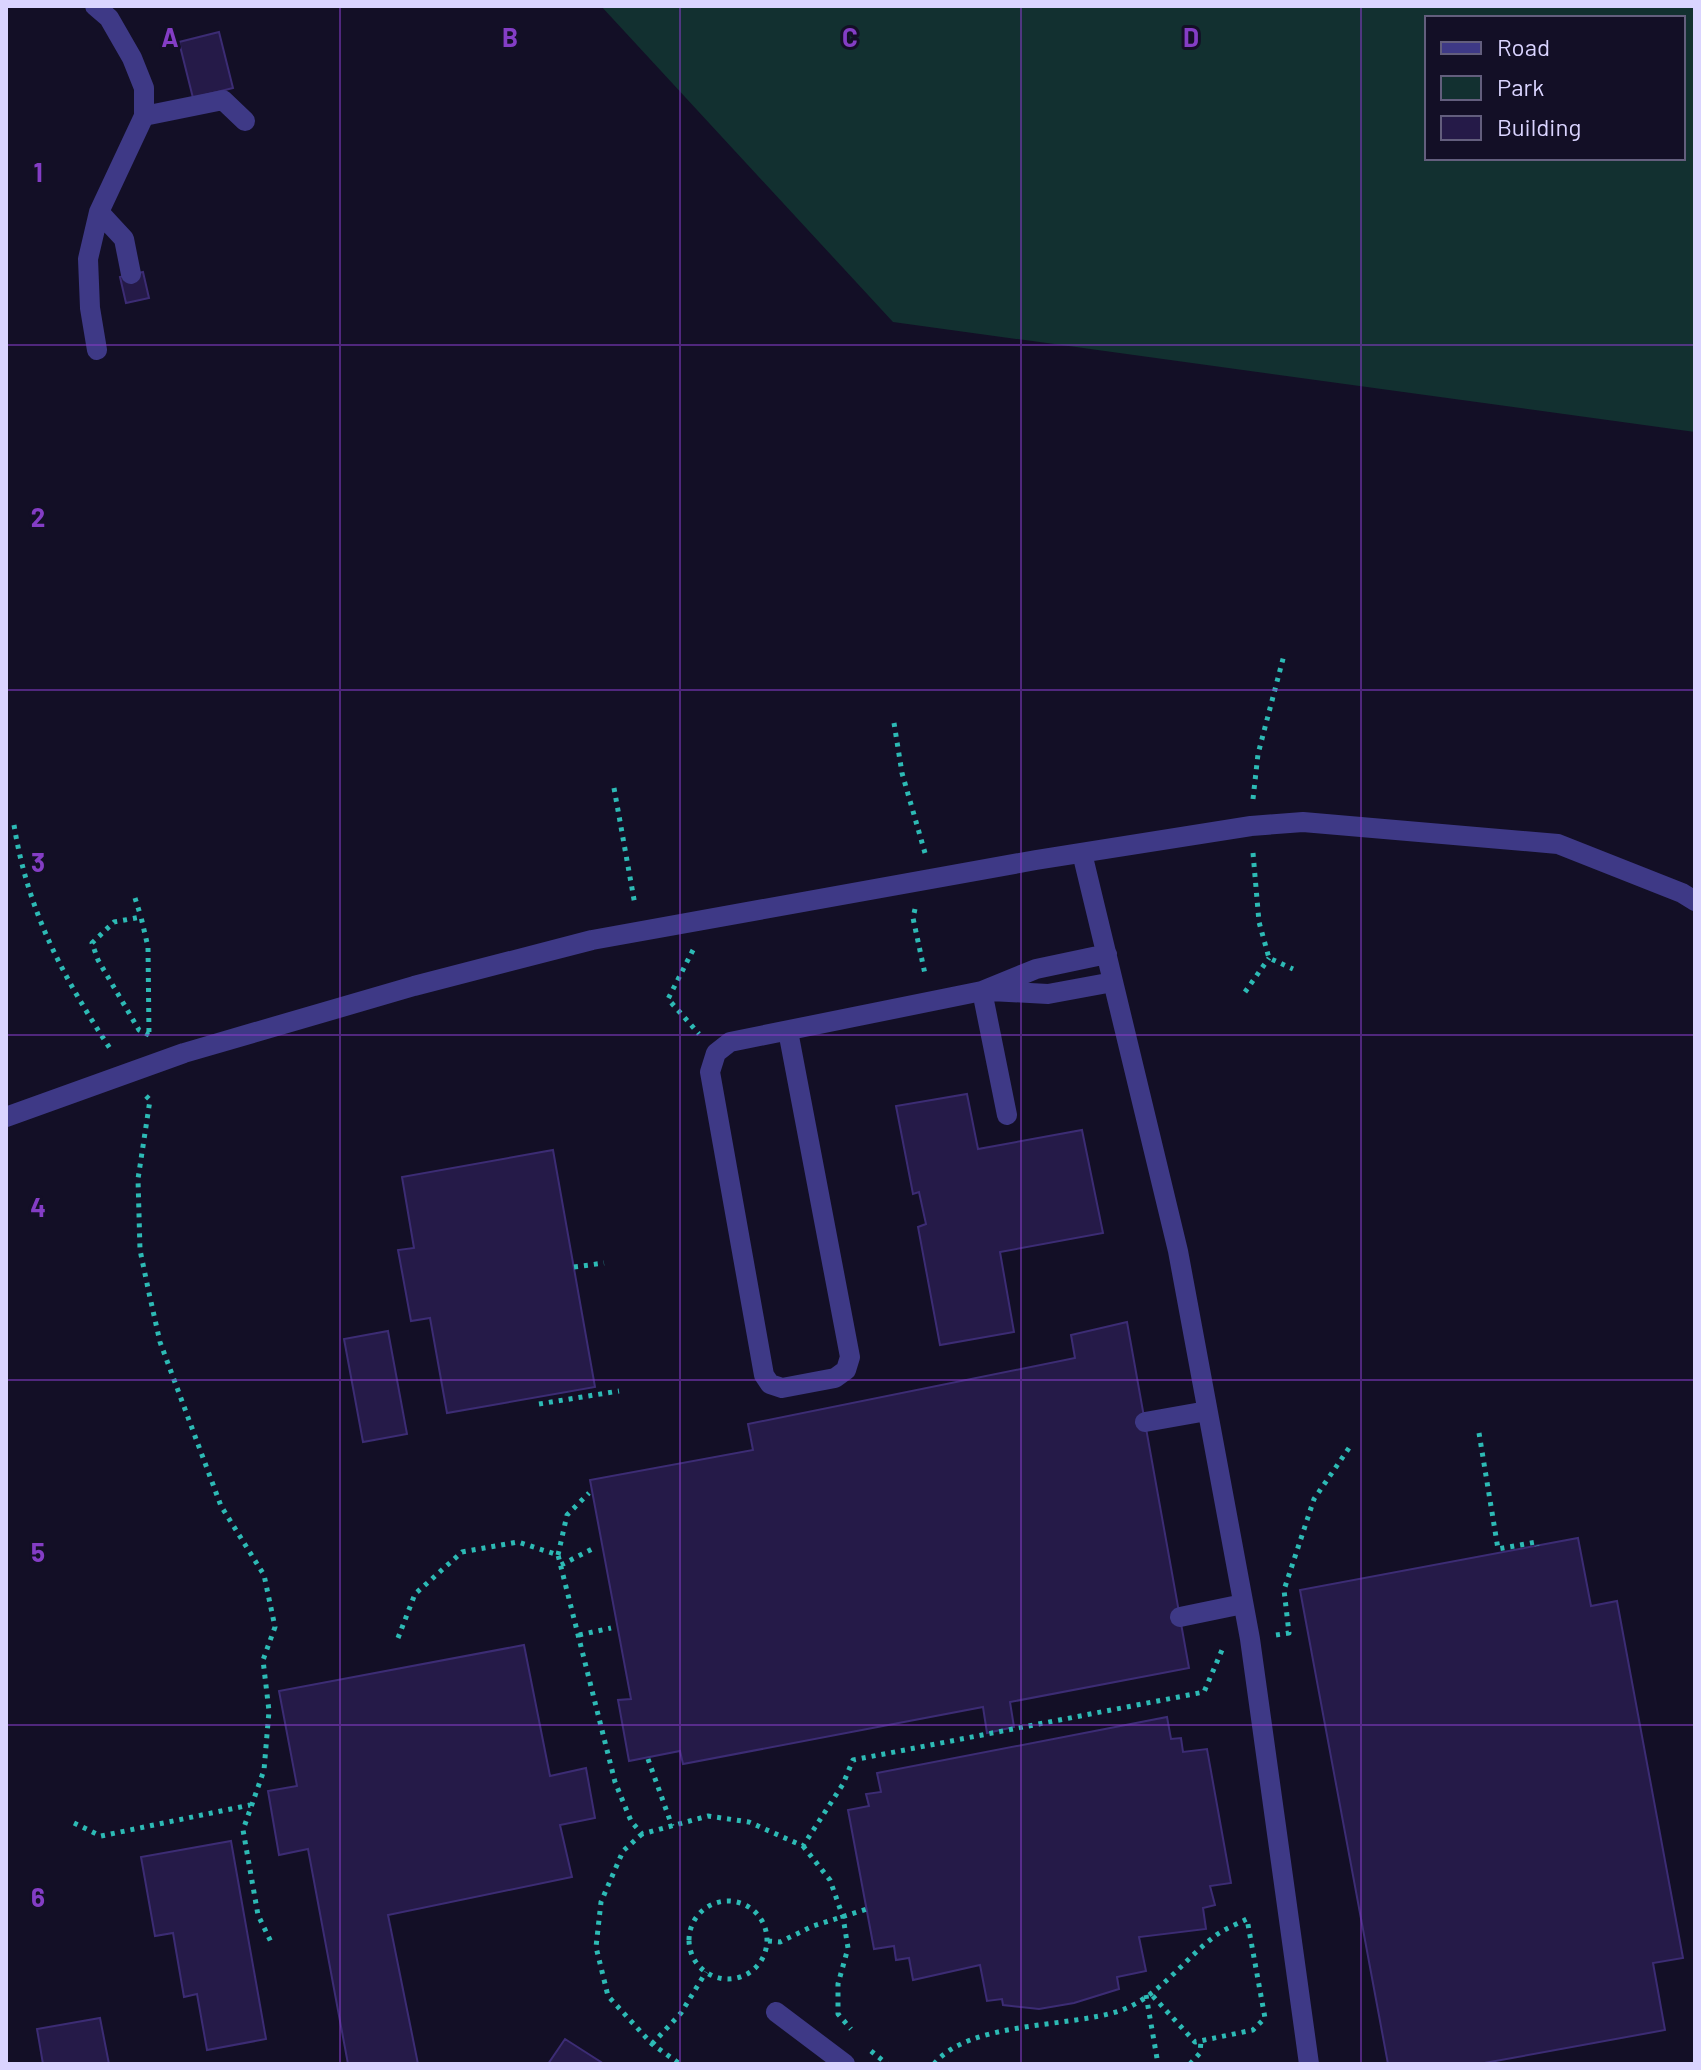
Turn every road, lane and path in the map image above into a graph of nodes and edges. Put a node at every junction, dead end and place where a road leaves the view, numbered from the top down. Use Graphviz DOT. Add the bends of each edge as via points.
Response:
graph roads {
  1 [pos="95,6"];
  2 [pos="144,116"];
  3 [pos="245,121"];
  4 [pos="99,212"];
  5 [pos="131,274"];
  6 [pos="97,350"];
  7 [pos="614,788"];
  8 [pos="14,825"];
  9 [pos="1082,853"];
  10 [pos="135,898"];
  11 [pos="1695,901"];
  12 [pos="636,908"];
  13 [pos="141,917"];
  14 [pos="1107,954"];
  15 [pos="1269,958"];
  16 [pos="1113,982"];
  17 [pos="982,991"];
  18 [pos="1245,992"];
  19 [pos="668,999"];
  20 [pos="682,1014"];
  21 [pos="788,1031"];
  22 [pos="149,1035"];
  23 [pos="151,1065"];
  24 [pos="127,1073"];
  25 [pos="150,1100"];
  26 [pos="1007,1115"];
  27 [pos="6,1117"];
  28 [pos="604,1263"];
  29 [pos="574,1267"];
  30 [pos="619,1391"];
  31 [pos="539,1404"];
  32 [pos="1207,1411"];
  33 [pos="1145,1422"];
  34 [pos="1479,1433"];
  35 [pos="1349,1448"];
  36 [pos="589,1493"];
  37 [pos="1537,1546"];
  38 [pos="594,1548"];
  39 [pos="558,1555"];
  40 [pos="561,1565"];
  41 [pos="1243,1604"];
  42 [pos="1180,1617"];
  43 [pos="611,1628"];
  44 [pos="579,1635"];
  45 [pos="398,1638"];
  46 [pos="1250,1639"];
  47 [pos="648,1759"];
  48 [pos="251,1805"];
  49 [pos="74,1823"];
  50 [pos="672,1826"];
  51 [pos="642,1834"];
  52 [pos="803,1846"];
  53 [pos="867,1909"];
  54 [pos="843,1917"];
  55 [pos="768,1941"];
  56 [pos="271,1942"];
  57 [pos="706,1972"];
  58 [pos="1148,1994"];
  59 [pos="776,2012"];
  60 [pos="857,2036"];
  61 [pos="1201,2040"];
  62 [pos="652,2044"];
  63 [pos="867,2047"];
  64 [pos="680,2064"];
  65 [pos="845,2064"];
  66 [pos="887,2064"];
  67 [pos="934,2064"];
  68 [pos="1158,2064"];
  69 [pos="1190,2064"];
  70 [pos="1309,2064"];
  1 -- 2 [label="lane" via="109,18 132,58 144,88"];
  2 -- 3 [label="lane" via="223,100"];
  2 -- 4 [label="lane"];
  4 -- 5 [label="lane" via="124,239"];
  4 -- 6 [label="lane" via="88,259"];
  7 -- 12 [label="path"];
  8 -- 24 [label="path" via="22,870 46,939"];
  9 -- 11 [label="lane" via="1251,826 1342,824 1558,844"];
  9 -- 14 [label="lane"];
  9 -- 23 [label="lane" via="592,940 414,986"];
  10 -- 13 [label="path"];
  13 -- 22 [label="path" via="148,947"];
  13 -- 22 [label="path" via="114,922 92,943 139,1030"];
  14 -- 16 [label="lane"];
  14 -- 17 [label="lane" via="1036,969"];
  15 -- 18 [label="path"];
  16 -- 17 [label="lane" via="1048,994"];
  16 -- 32 [label="lane" via="1178,1251"];
  17 -- 21 [label="lane"];
  17 -- 26 [label="lane"];
  19 -- 20 [label="path"];
  21 -- 21 [label="lane" via="850,1357 846,1370 835,1378 782,1388 764,1375 710,1072 716,1053 730,1042"];
  22 -- 23 [label="path"];
  23 -- 24 [label="lane"];
  23 -- 25 [label="path"];
  24 -- 25 [label="path"];
  24 -- 27 [label="lane"];
  25 -- 48 [label="path" via="138,1179 140,1250 160,1342 221,1506 264,1575 275,1627 263,1660 269,1711 264,1770"];
  28 -- 29 [label="path"];
  30 -- 31 [label="path"];
  32 -- 33 [label="lane"];
  32 -- 41 [label="lane"];
  34 -- 37 [label="path" via="1498,1549 1536,1542"];
  35 -- 46 [label="path" via="1314,1499 1284,1590 1289,1633"];
  36 -- 39 [label="path" via="567,1515"];
  38 -- 40 [label="path"];
  39 -- 40 [label="path"];
  39 -- 45 [label="path" via="518,1542 462,1552 415,1594"];
  40 -- 44 [label="path"];
  41 -- 42 [label="lane"];
  41 -- 46 [label="lane"];
  43 -- 44 [label="path"];
  44 -- 51 [label="path" via="615,1782"];
  46 -- 52 [label="path" via="1224,1645 1204,1692 853,1760"];
  46 -- 70 [label="lane"];
  47 -- 50 [label="path"];
  48 -- 49 [label="path" via="101,1836"];
  48 -- 56 [label="path" via="243,1830 258,1915"];
  50 -- 51 [label="path"];
  50 -- 52 [label="path" via="708,1816 749,1822"];
  51 -- 62 [label="path" via="623,1851 601,1902 596,1947 608,1996"];
  52 -- 54 [label="path" via="830,1880"];
  53 -- 54 [label="path"];
  54 -- 55 [label="path" via="780,1942"];
  54 -- 60 [label="path" via="848,1948 838,1984 838,2014"];
  55 -- 57 [label="path" via="759,1964 740,1979 715,1978"];
  55 -- 57 [label="path" via="760,1917 741,1903 716,1902 696,1916 688,1939 695,1963"];
  57 -- 62 [label="path" via="681,2013"];
  58 -- 61 [label="path" via="1195,2042"];
  58 -- 61 [label="path" via="1215,1936 1247,1919 1265,2018 1253,2030"];
  58 -- 67 [label="path" via="1121,2011 977,2036 943,2053"];
  58 -- 68 [label="path"];
  59 -- 65 [label="lane"];
  61 -- 69 [label="path" via="1200,2053"];
  62 -- 64 [label="path"];
  63 -- 66 [label="path"];
}
